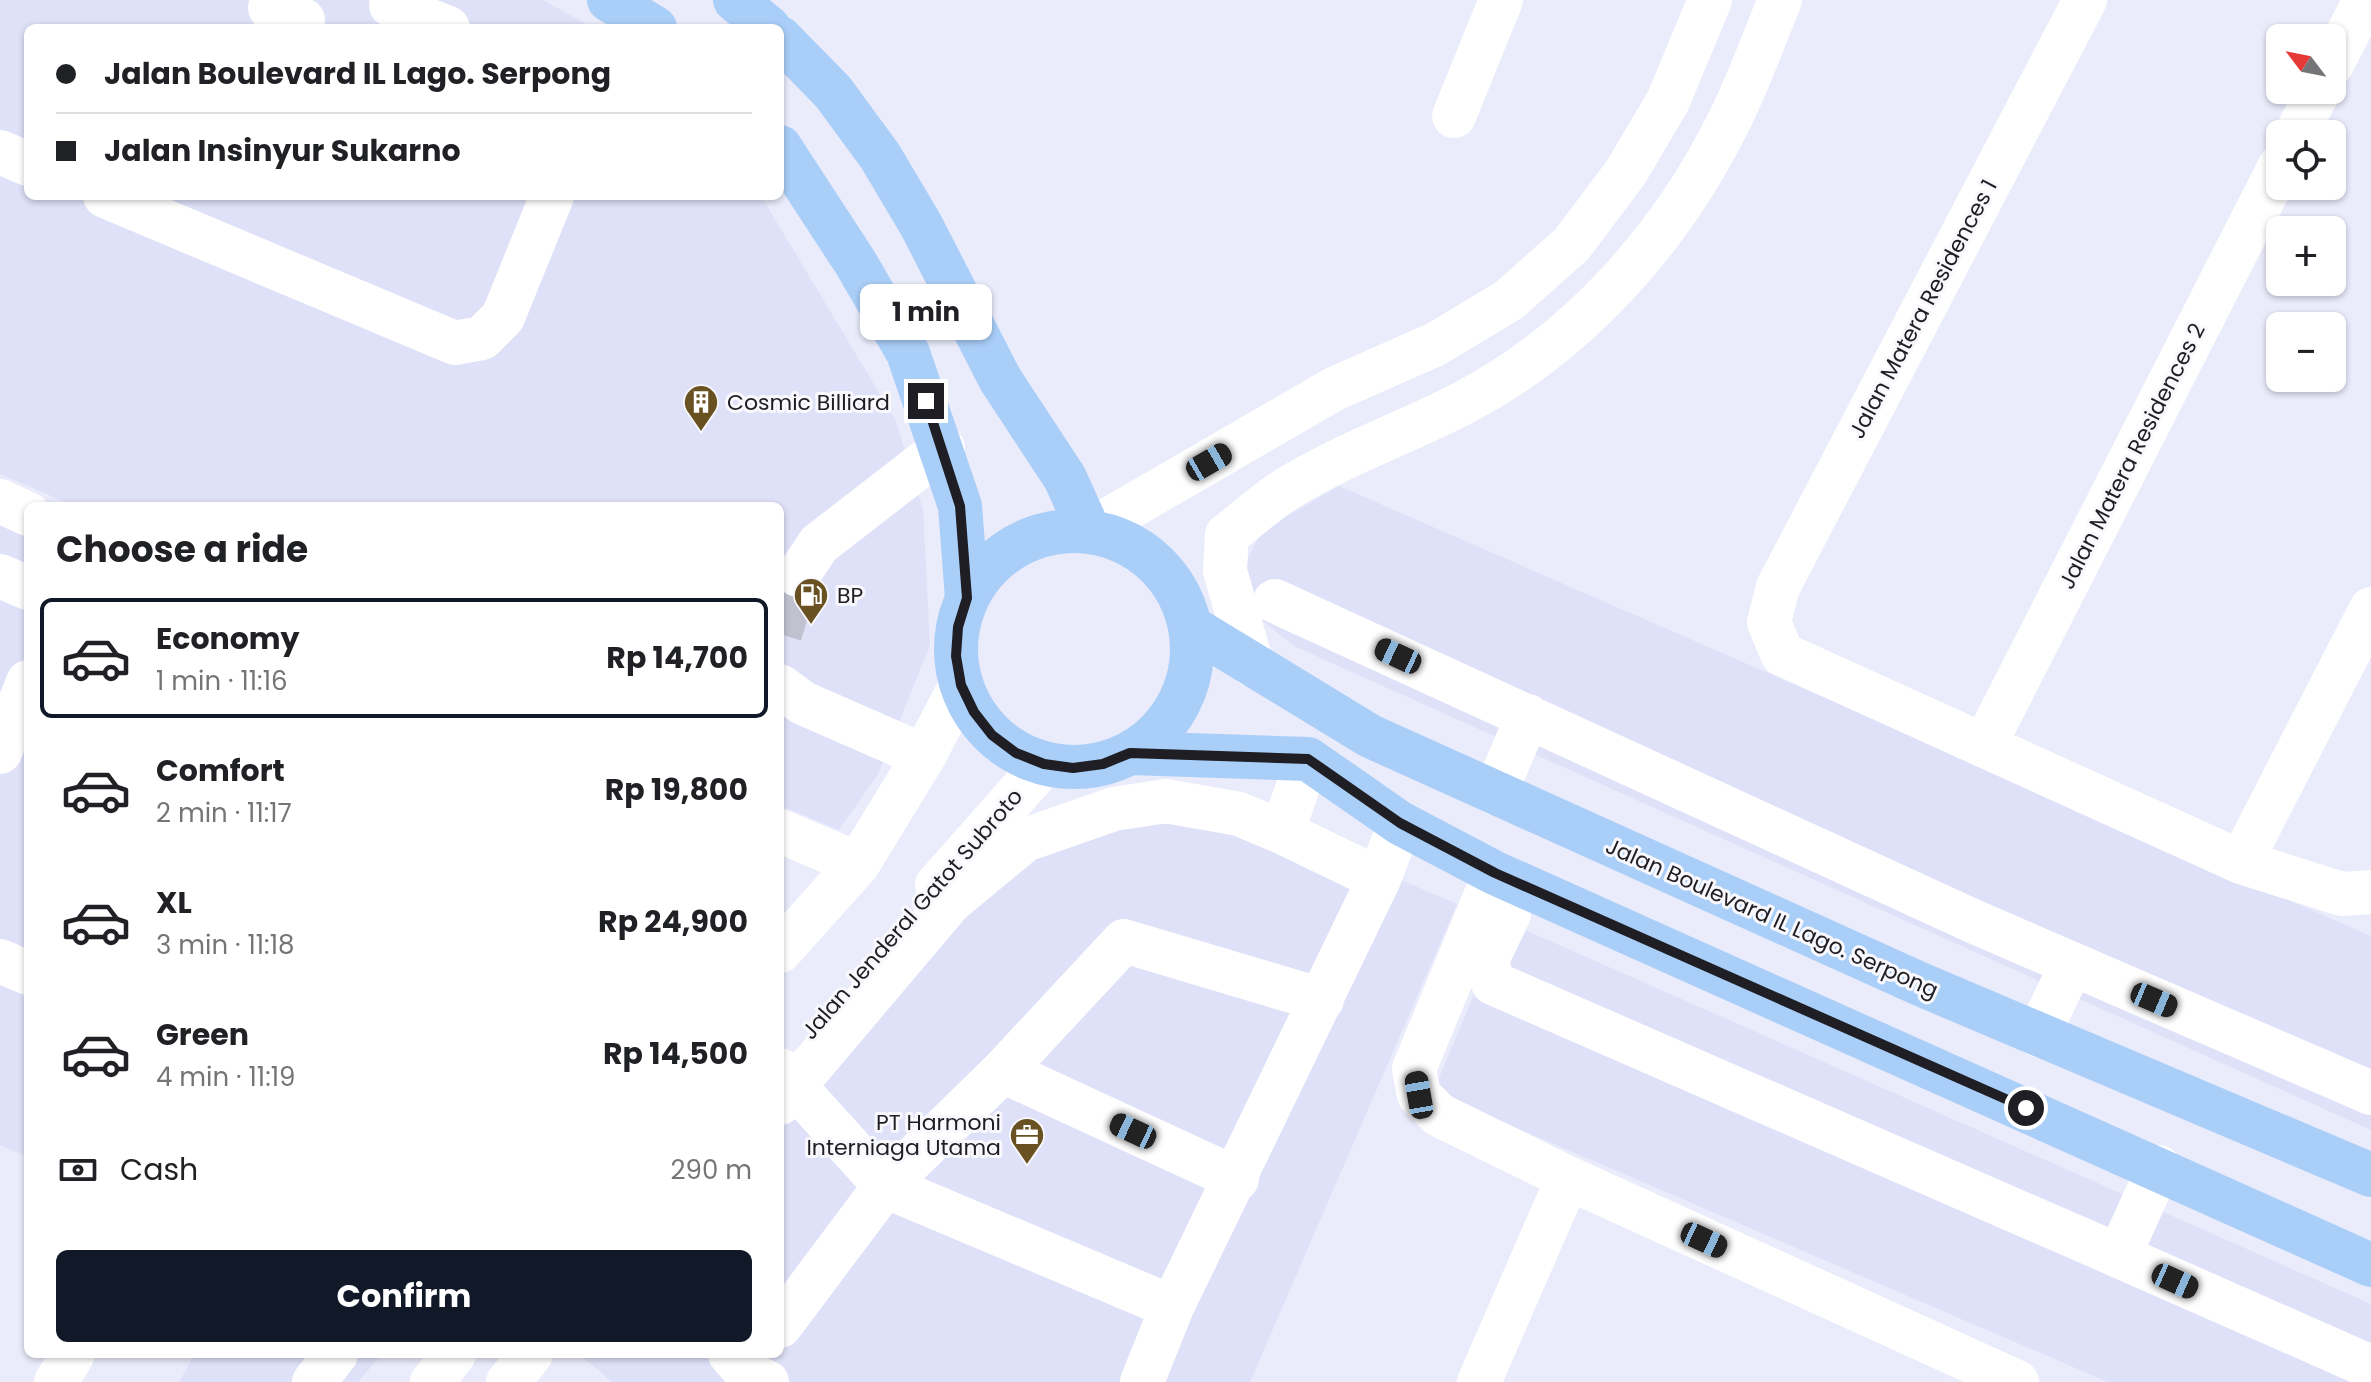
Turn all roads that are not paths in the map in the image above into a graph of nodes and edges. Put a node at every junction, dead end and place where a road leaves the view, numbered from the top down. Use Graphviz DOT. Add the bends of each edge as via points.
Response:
graph roads {
  1 [pos="275,0"];
  2 [pos="393,0"];
  3 [pos="735,0"];
  4 [pos="1780,0"];
  5 [pos="2085,0"];
  6 [pos="2365,0"];
  7 [pos="1500,1"];
  8 [pos="1706,11"];
  9 [pos="302,24"];
  10 [pos="438,24"];
  11 [pos="764,24"];
  12 [pos="2346,37"];
  13 [pos="784,42"];
  14 [pos="1760,47"];
  15 [pos="1454,116"];
  16 [pos="0,152"];
  17 [pos="784,153"];
  18 [pos="24,162"];
  19 [pos="2266,193"];
  20 [pos="115,200"];
  21 [pos="550,200"];
  22 [pos="943,448"];
  23 [pos="0,501"];
  24 [pos="24,512"];
  25 [pos="1089,531"];
  26 [pos="798,575"];
  27 [pos="0,576"];
  28 [pos="24,586"];
  29 [pos="967,598"];
  30 [pos="1275,601"];
  31 [pos="2371,609"];
  32 [pos="1191,627"];
  33 [pos="1252,665"];
  34 [pos="961,685"];
  35 [pos="784,689"];
  36 [pos="24,692"];
  37 [pos="1528,716"];
  38 [pos="1984,746"];
  39 [pos="0,752"];
  40 [pos="1130,753"];
  41 [pos="924,756"];
  42 [pos="1308,759"];
  43 [pos="1044,764"];
  44 [pos="1495,793"];
  45 [pos="1400,823"];
  46 [pos="1282,832"];
  47 [pos="784,833"];
  48 [pos="2241,862"];
  49 [pos="858,864"];
  50 [pos="1509,878"];
  51 [pos="1379,879"];
  52 [pos="2371,892"];
  53 [pos="784,947"];
  54 [pos="0,961"];
  55 [pos="2072,964"];
  56 [pos="24,971"];
  57 [pos="1920,984"];
  58 [pos="1322,1000"];
  59 [pos="2038,1035"];
  60 [pos="1893,1048"];
  61 [pos="1003,1071"];
  62 [pos="784,1080"];
  63 [pos="2371,1093"];
  64 [pos="2159,1167"];
  65 [pos="2371,1175"];
  66 [pos="1568,1178"];
  67 [pos="1237,1179"];
  68 [pos="885,1186"];
  69 [pos="2119,1256"];
  70 [pos="2371,1265"];
  71 [pos="1172,1307"];
  72 [pos="784,1321"];
  73 [pos="71,1358"];
  74 [pos="333,1358"];
  75 [pos="451,1358"];
  76 [pos="528,1358"];
  77 [pos="2371,1367"];
  78 [pos="1972,1374"];
  79 [pos="56,1382"];
  80 [pos="314,1382"];
  81 [pos="432,1382"];
  82 [pos="508,1382"];
  83 [pos="1142,1382"];
  84 [pos="1479,1382"];
  85 [pos="2017,1382"];
  1 -- 9 [label="street" via="270,8 303,20"];
  2 -- 10 [label="street" via="391,5"];
  3 -- 11 [label="main road"];
  4 -- 14 [label="street"];
  5 -- 38 [label="street, Jalan Matera Residences 1" via="1778,587 1769,622 1782,654"];
  6 -- 12 [label="street"];
  7 -- 15 [label="street"];
  8 -- 14 [label="street"];
  8 -- 25 [label="street" via="1668,101 1626,172 1572,244 1509,300 1436,344 1334,389"];
  13 -- 25 [label="main road" via="833,92 880,156 1000,379 1065,478"];
  14 -- 33 [label="street" via="1728,123 1682,202 1617,285 1547,352 1465,402 1288,488 1227,535 1225,571"];
  16 -- 18 [label="street"];
  17 -- 22 [label="main road" via="908,353"];
  19 -- 38 [label="street, Jalan Matera Residences 2"];
  20 -- 21 [label="street" via="455,343 482,338 503,317"];
  22 -- 26 [label="street" via="819,544"];
  22 -- 29 [label="main road" via="960,506"];
  23 -- 24 [label="street"];
  25 -- 29 [label="main road" via="1060,531 1018,545 983,573"];
  25 -- 32 [label="main road" via="1144,553 1166,573"];
  27 -- 28 [label="street"];
  29 -- 34 [label="main road" via="956,656"];
  30 -- 37 [label="street"];
  31 -- 48 [label="street"];
  32 -- 33 [label="main road, Jalan Boulevard IL Lago. Serpong"];
  32 -- 40 [label="main road" via="1186,685 1173,712"];
  33 -- 44 [label="main road, Jalan Boulevard IL Lago. Serpong" via="1370,736"];
  34 -- 41 [label="street"];
  34 -- 43 [label="main road" via="992,735 1016,753"];
  35 -- 41 [label="street" via="803,703"];
  36 -- 39 [label="street"];
  37 -- 44 [label="street"];
  37 -- 55 [label="street"];
  38 -- 48 [label="street"];
  40 -- 42 [label="main road"];
  40 -- 43 [label="main road" via="1073,768"];
  41 -- 49 [label="street"];
  42 -- 45 [label="main road"];
  42 -- 46 [label="street"];
  43 -- 62 [label="street, Jalan Jenderal Gatot Subroto"];
  44 -- 57 [label="main road, Jalan Boulevard IL Lago. Serpong"];
  45 -- 50 [label="main road"];
  45 -- 51 [label="street"];
  46 -- 51 [label="street"];
  46 -- 62 [label="street" via="1239,814 1166,801 1114,809 1025,840 950,902"];
  47 -- 49 [label="street"];
  48 -- 52 [label="street" via="2342,894"];
  49 -- 53 [label="street"];
  50 -- 60 [label="main road"];
  50 -- 66 [label="street" via="1414,1069 1419,1095 1439,1115"];
  50 -- 69 [label="street" via="1487,960 1493,983"];
  51 -- 58 [label="street"];
  54 -- 56 [label="street"];
  55 -- 59 [label="street"];
  55 -- 63 [label="street"];
  57 -- 59 [label="main road, Jalan Boulevard IL Lago. Serpong"];
  57 -- 60 [label="main road"];
  58 -- 61 [label="street" via="1124,941"];
  58 -- 67 [label="street"];
  59 -- 65 [label="main road, Jalan Boulevard IL Lago. Serpong"];
  60 -- 64 [label="main road"];
  61 -- 67 [label="street"];
  61 -- 68 [label="street"];
  62 -- 68 [label="street"];
  64 -- 69 [label="street"];
  64 -- 70 [label="main road"];
  66 -- 78 [label="street"];
  66 -- 84 [label="street"];
  67 -- 71 [label="street"];
  68 -- 71 [label="street"];
  68 -- 72 [label="street"];
  69 -- 77 [label="street"];
  71 -- 83 [label="street"];
  73 -- 79 [label="street"];
  74 -- 80 [label="street"];
  75 -- 81 [label="street"];
  76 -- 82 [label="street"];
  78 -- 85 [label="street"];
}
